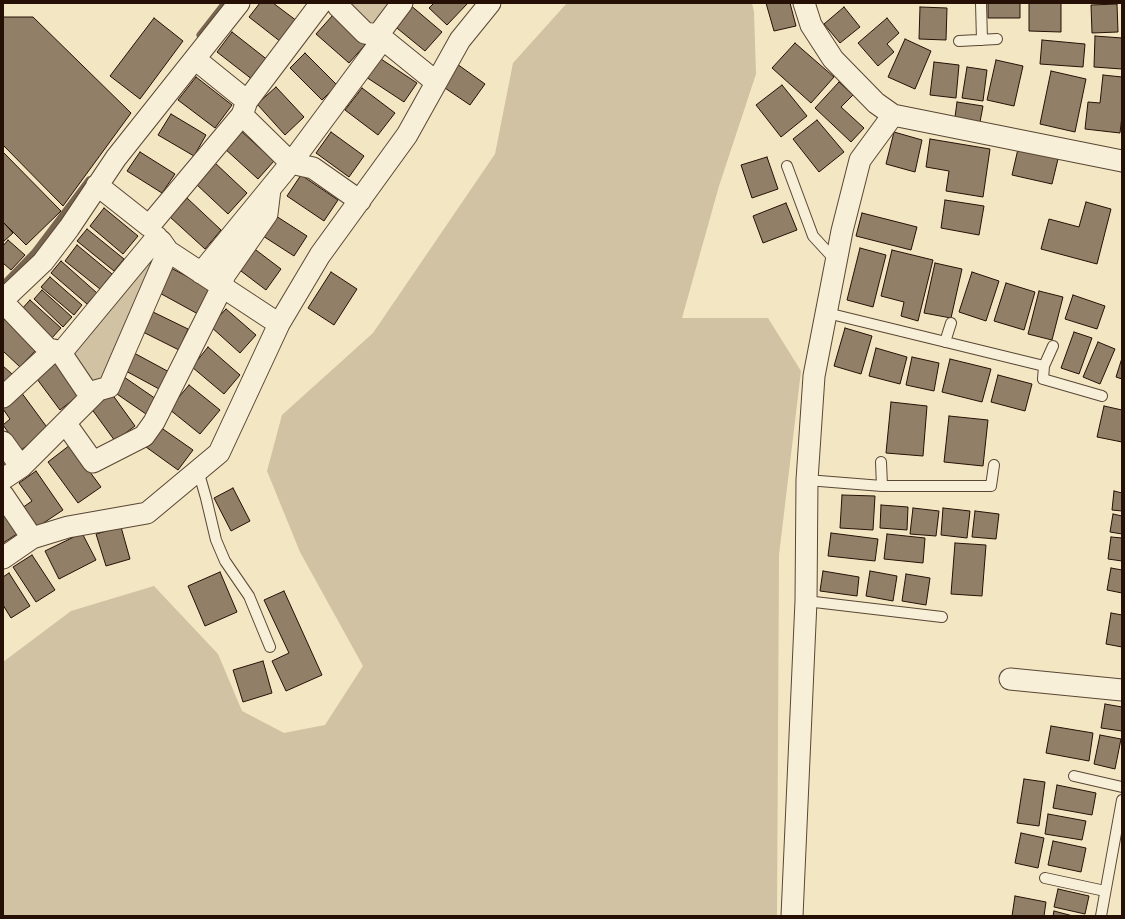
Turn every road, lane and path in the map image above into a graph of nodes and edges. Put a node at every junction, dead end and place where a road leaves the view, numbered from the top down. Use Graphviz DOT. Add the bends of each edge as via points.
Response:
graph roads {
  1 [pos="239,3"];
  2 [pos="321,3"];
  3 [pos="337,3"];
  4 [pos="402,3"];
  5 [pos="490,3"];
  6 [pos="804,3"];
  7 [pos="981,3"];
  8 [pos="380,37"];
  9 [pos="996,39"];
  10 [pos="982,40"];
  11 [pos="960,41"];
  12 [pos="195,59"];
  13 [pos="436,82"];
  14 [pos="244,108"];
  15 [pos="893,115"];
  16 [pos="1122,161"];
  17 [pos="291,163"];
  18 [pos="787,166"];
  19 [pos="97,185"];
  20 [pos="270,189"];
  21 [pos="360,200"];
  22 [pos="158,238"];
  23 [pos="837,262"];
  24 [pos="201,273"];
  25 [pos="222,287"];
  26 [pos="3,301"];
  27 [pos="827,313"];
  28 [pos="951,323"];
  29 [pos="279,324"];
  30 [pos="945,342"];
  31 [pos="1053,346"];
  32 [pos="58,352"];
  33 [pos="1044,366"];
  34 [pos="97,391"];
  35 [pos="1102,396"];
  36 [pos="3,397"];
  37 [pos="66,424"];
  38 [pos="3,442"];
  39 [pos="881,462"];
  40 [pos="994,465"];
  41 [pos="21,467"];
  42 [pos="198,470"];
  43 [pos="3,480"];
  44 [pos="807,480"];
  45 [pos="882,486"];
  46 [pos="3,495"];
  47 [pos="32,538"];
  48 [pos="3,558"];
  49 [pos="806,601"];
  50 [pos="942,617"];
  51 [pos="270,647"];
  52 [pos="1010,679"];
  53 [pos="1122,690"];
  54 [pos="1074,776"];
  55 [pos="1122,787"];
  56 [pos="1122,800"];
  57 [pos="1045,878"];
  58 [pos="1105,891"];
  59 [pos="792,916"];
  60 [pos="1101,916"];
  1 -- 12 [label="street"];
  2 -- 14 [label="street"];
  3 -- 8 [label="street" via="365,33"];
  4 -- 8 [label="street"];
  5 -- 13 [label="street" via="460,40"];
  6 -- 15 [label="street" via="811,25 833,59 876,102"];
  7 -- 10 [label="lane"];
  8 -- 13 [label="street"];
  8 -- 17 [label="street"];
  9 -- 10 [label="lane"];
  10 -- 11 [label="lane"];
  12 -- 14 [label="street"];
  12 -- 19 [label="street"];
  13 -- 21 [label="street" via="407,135"];
  14 -- 17 [label="street"];
  14 -- 22 [label="street"];
  15 -- 16 [label="street"];
  15 -- 23 [label="street" via="860,160"];
  17 -- 20 [label="street"];
  17 -- 21 [label="street" via="313,168"];
  18 -- 23 [label="lane" via="813,236"];
  19 -- 22 [label="street"];
  19 -- 26 [label="street" via="43,262"];
  20 -- 24 [label="street"];
  20 -- 25 [label="street" via="267,214 224,276"];
  21 -- 29 [label="street" via="320,255"];
  22 -- 24 [label="street"];
  22 -- 32 [label="street"];
  22 -- 34 [label="street" via="109,388"];
  23 -- 27 [label="street"];
  24 -- 25 [label="street"];
  25 -- 29 [label="street"];
  25 -- 37 [label="street" via="154,422 144,436 94,462"];
  26 -- 32 [label="street" via="48,349"];
  27 -- 30 [label="lane"];
  27 -- 44 [label="street" via="814,376"];
  28 -- 30 [label="lane"];
  29 -- 42 [label="street" via="219,453"];
  30 -- 33 [label="lane"];
  31 -- 33 [label="lane"];
  32 -- 34 [label="street" via="88,393"];
  32 -- 36 [label="street"];
  33 -- 35 [label="lane" via="1043,379"];
  34 -- 37 [label="street"];
  37 -- 41 [label="street"];
  38 -- 41 [label="street"];
  39 -- 45 [label="lane"];
  40 -- 45 [label="lane" via="991,486"];
  41 -- 43 [label="street"];
  42 -- 47 [label="street" via="147,513 68,527"];
  42 -- 51 [label="lane" via="216,540 226,561 249,596"];
  44 -- 45 [label="lane"];
  44 -- 49 [label="street"];
  46 -- 47 [label="street"];
  47 -- 48 [label="street"];
  49 -- 50 [label="lane"];
  49 -- 59 [label="street"];
  52 -- 53 [label="street"];
  54 -- 55 [label="lane"];
  56 -- 58 [label="lane"];
  57 -- 58 [label="lane"];
  58 -- 60 [label="lane"];
}
